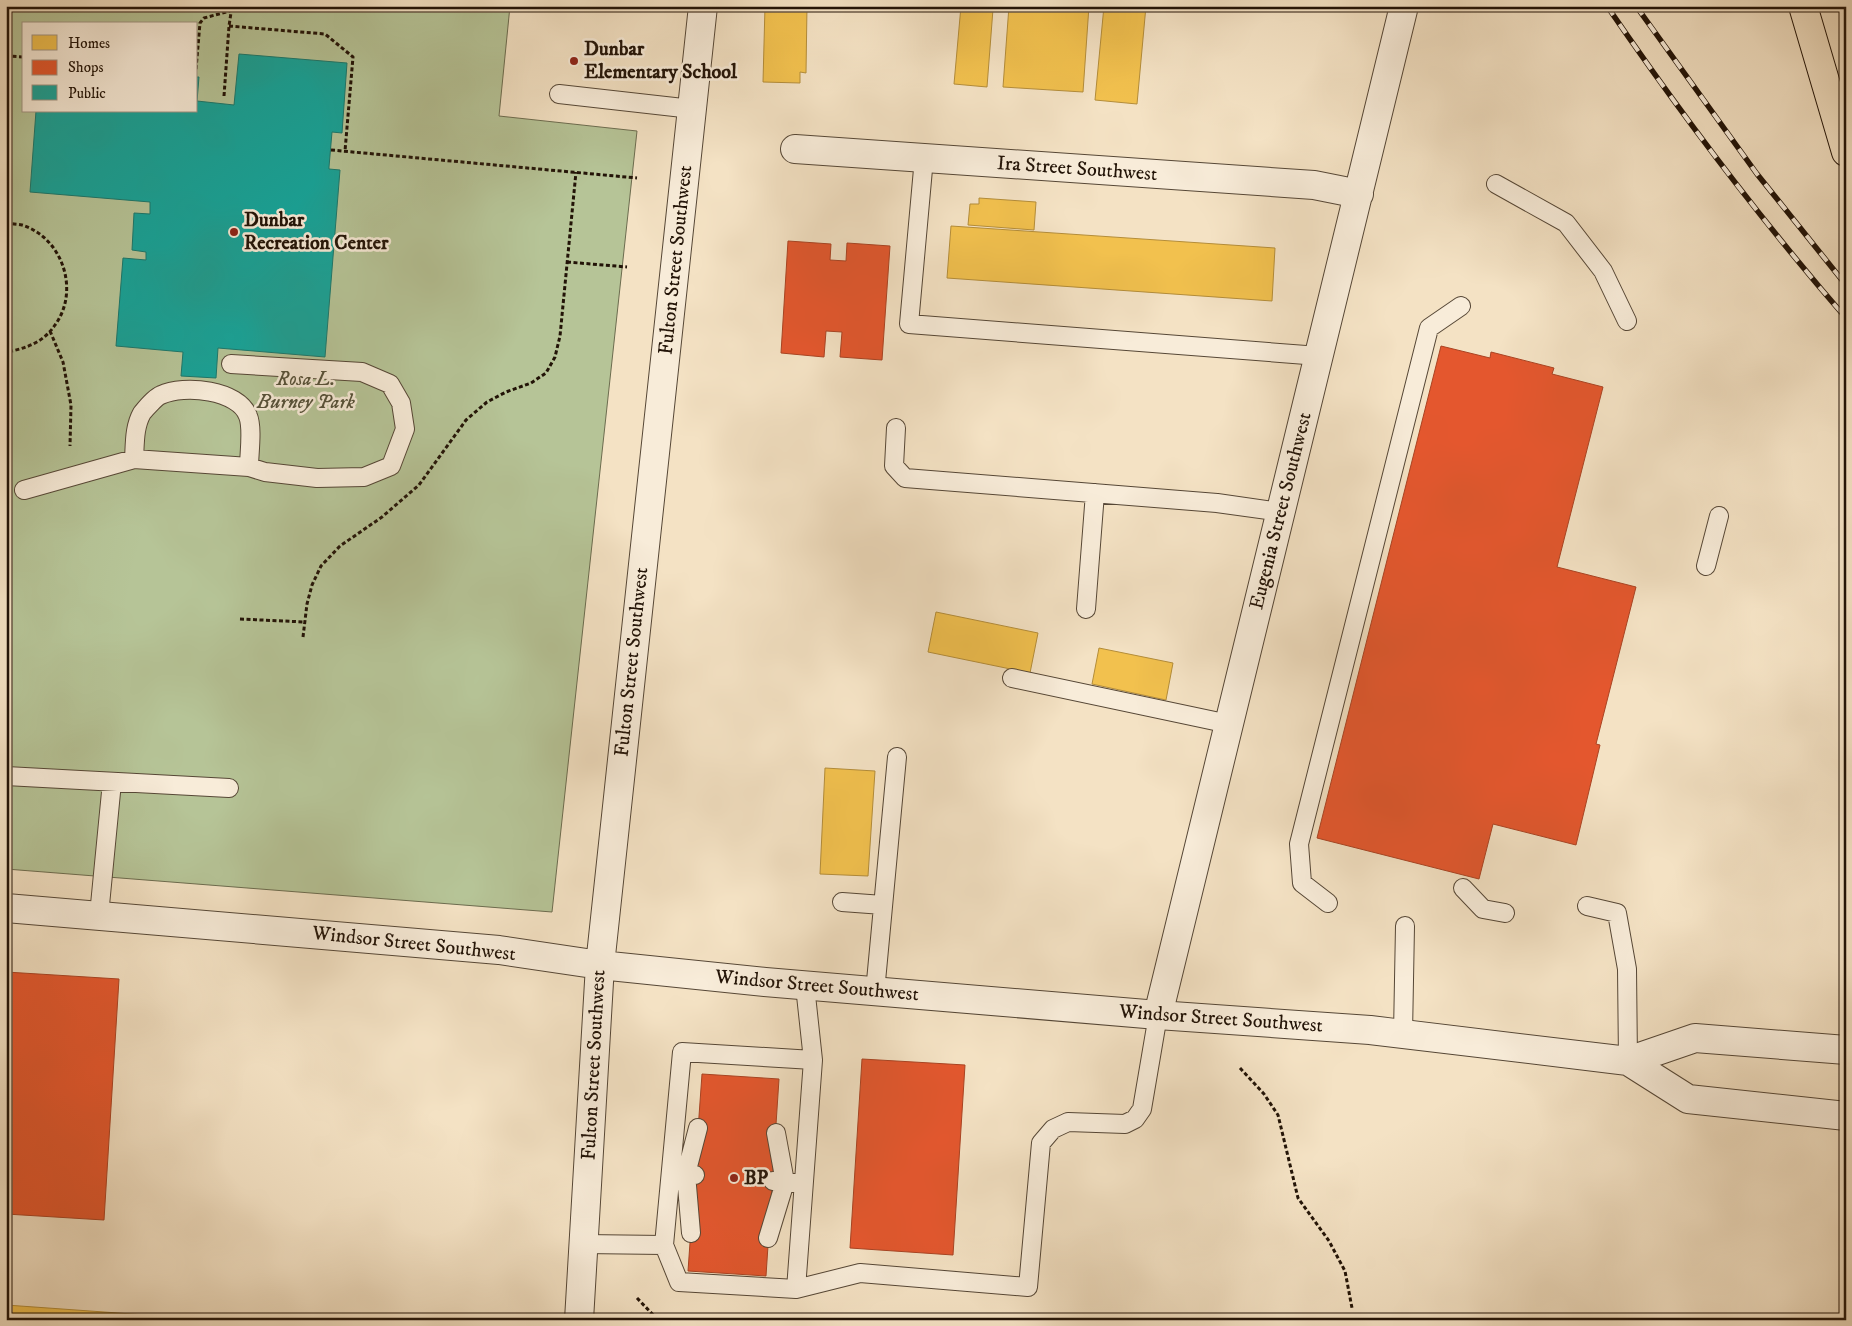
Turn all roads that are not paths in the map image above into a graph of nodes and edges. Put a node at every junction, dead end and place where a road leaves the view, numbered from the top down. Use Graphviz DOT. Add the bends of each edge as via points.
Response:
graph roads {
  1 [pos="703,6"];
  2 [pos="1404,6"];
  3 [pos="1803,6"];
  4 [pos="559,94"];
  5 [pos="692,109"];
  6 [pos="795,148"];
  7 [pos="1846,152"];
  8 [pos="924,158"];
  9 [pos="1496,184"];
  10 [pos="1359,194"];
  11 [pos="1461,306"];
  12 [pos="1627,321"];
  13 [pos="1319,356"];
  14 [pos="231,364"];
  15 [pos="896,428"];
  16 [pos="134,459"];
  17 [pos="249,467"];
  18 [pos="24,490"];
  19 [pos="1095,493"];
  20 [pos="1281,512"];
  21 [pos="1719,516"];
  22 [pos="1706,566"];
  23 [pos="1086,609"];
  24 [pos="1012,678"];
  25 [pos="1229,724"];
  26 [pos="897,757"];
  27 [pos="6,776"];
  28 [pos="112,782"];
  29 [pos="230,788"];
  30 [pos="1463,888"];
  31 [pos="842,902"];
  32 [pos="1328,902"];
  33 [pos="883,905"];
  34 [pos="1587,906"];
  35 [pos="6,908"];
  36 [pos="1505,913"];
  37 [pos="98,915"];
  38 [pos="1405,926"];
  39 [pos="600,965"];
  40 [pos="805,986"];
  41 [pos="875,992"];
  42 [pos="1158,1015"];
  43 [pos="1403,1034"];
  44 [pos="1846,1050"];
  45 [pos="813,1060"];
  46 [pos="1628,1061"];
  47 [pos="1846,1116"];
  48 [pos="698,1128"];
  49 [pos="776,1133"];
  50 [pos="684,1174"];
  51 [pos="779,1181"];
  52 [pos="804,1183"];
  53 [pos="691,1233"];
  54 [pos="768,1238"];
  55 [pos="583,1244"];
  56 [pos="664,1245"];
  57 [pos="796,1289"];
  58 [pos="579,1320"];
  1 -- 5 [label="street, Fulton Street Southwest"];
  2 -- 10 [label="street, Eugenia Street Southwest"];
  3 -- 7 [label="highway"];
  4 -- 5 [label="lane"];
  5 -- 39 [label="street, Fulton Street Southwest"];
  6 -- 8 [label="street, Ira Street Southwest"];
  8 -- 10 [label="street, Ira Street Southwest" via="1314,185"];
  8 -- 13 [label="lane" via="909,324"];
  9 -- 12 [label="lane" via="1566,223 1603,271"];
  10 -- 13 [label="street, Eugenia Street Southwest"];
  11 -- 32 [label="lane" via="1429,328 1299,844 1302,883"];
  13 -- 20 [label="street, Eugenia Street Southwest"];
  14 -- 17 [label="lane" via="362,372 390,384 400,403 405,429 391,466 364,477 317,478"];
  15 -- 19 [label="lane" via="894,466 904,478"];
  16 -- 17 [label="lane"];
  16 -- 17 [label="lane" via="135,433 142,413 160,395 181,390 212,392 234,399 248,416"];
  16 -- 18 [label="lane"];
  19 -- 20 [label="lane"];
  19 -- 23 [label="lane"];
  20 -- 25 [label="street, Eugenia Street Southwest"];
  21 -- 22 [label="lane"];
  24 -- 25 [label="lane"];
  25 -- 42 [label="street, Eugenia Street Southwest"];
  26 -- 33 [label="lane"];
  27 -- 28 [label="lane"];
  28 -- 29 [label="lane"];
  28 -- 37 [label="lane"];
  30 -- 36 [label="lane" via="1483,909"];
  31 -- 33 [label="lane"];
  33 -- 41 [label="lane"];
  34 -- 46 [label="lane" via="1617,913 1627,969"];
  35 -- 37 [label="street, Windsor Street Southwest"];
  37 -- 39 [label="street, Windsor Street Southwest" via="498,950"];
  38 -- 43 [label="lane"];
  39 -- 40 [label="street, Windsor Street Southwest"];
  39 -- 55 [label="street, Fulton Street Southwest"];
  40 -- 41 [label="street, Windsor Street Southwest"];
  40 -- 45 [label="lane"];
  41 -- 42 [label="street, Windsor Street Southwest"];
  42 -- 43 [label="street, Windsor Street Southwest"];
  42 -- 57 [label="lane" via="1142,1108 1135,1119 1125,1124 1068,1122 1053,1129 1041,1143 1028,1287 860,1274"];
  43 -- 46 [label="street, Windsor Street Southwest"];
  44 -- 46 [label="street, Windsor Street Southwest" via="1695,1038"];
  45 -- 50 [label="lane" via="682,1052"];
  45 -- 52 [label="lane"];
  46 -- 47 [label="street, Windsor Street Southwest" via="1688,1099"];
  48 -- 50 [label="lane"];
  49 -- 51 [label="lane"];
  50 -- 53 [label="lane"];
  50 -- 56 [label="lane"];
  51 -- 52 [label="lane"];
  51 -- 54 [label="lane"];
  52 -- 57 [label="lane"];
  55 -- 56 [label="lane"];
  55 -- 58 [label="street, Fulton Street Southwest"];
  56 -- 57 [label="lane" via="679,1282"];
}
